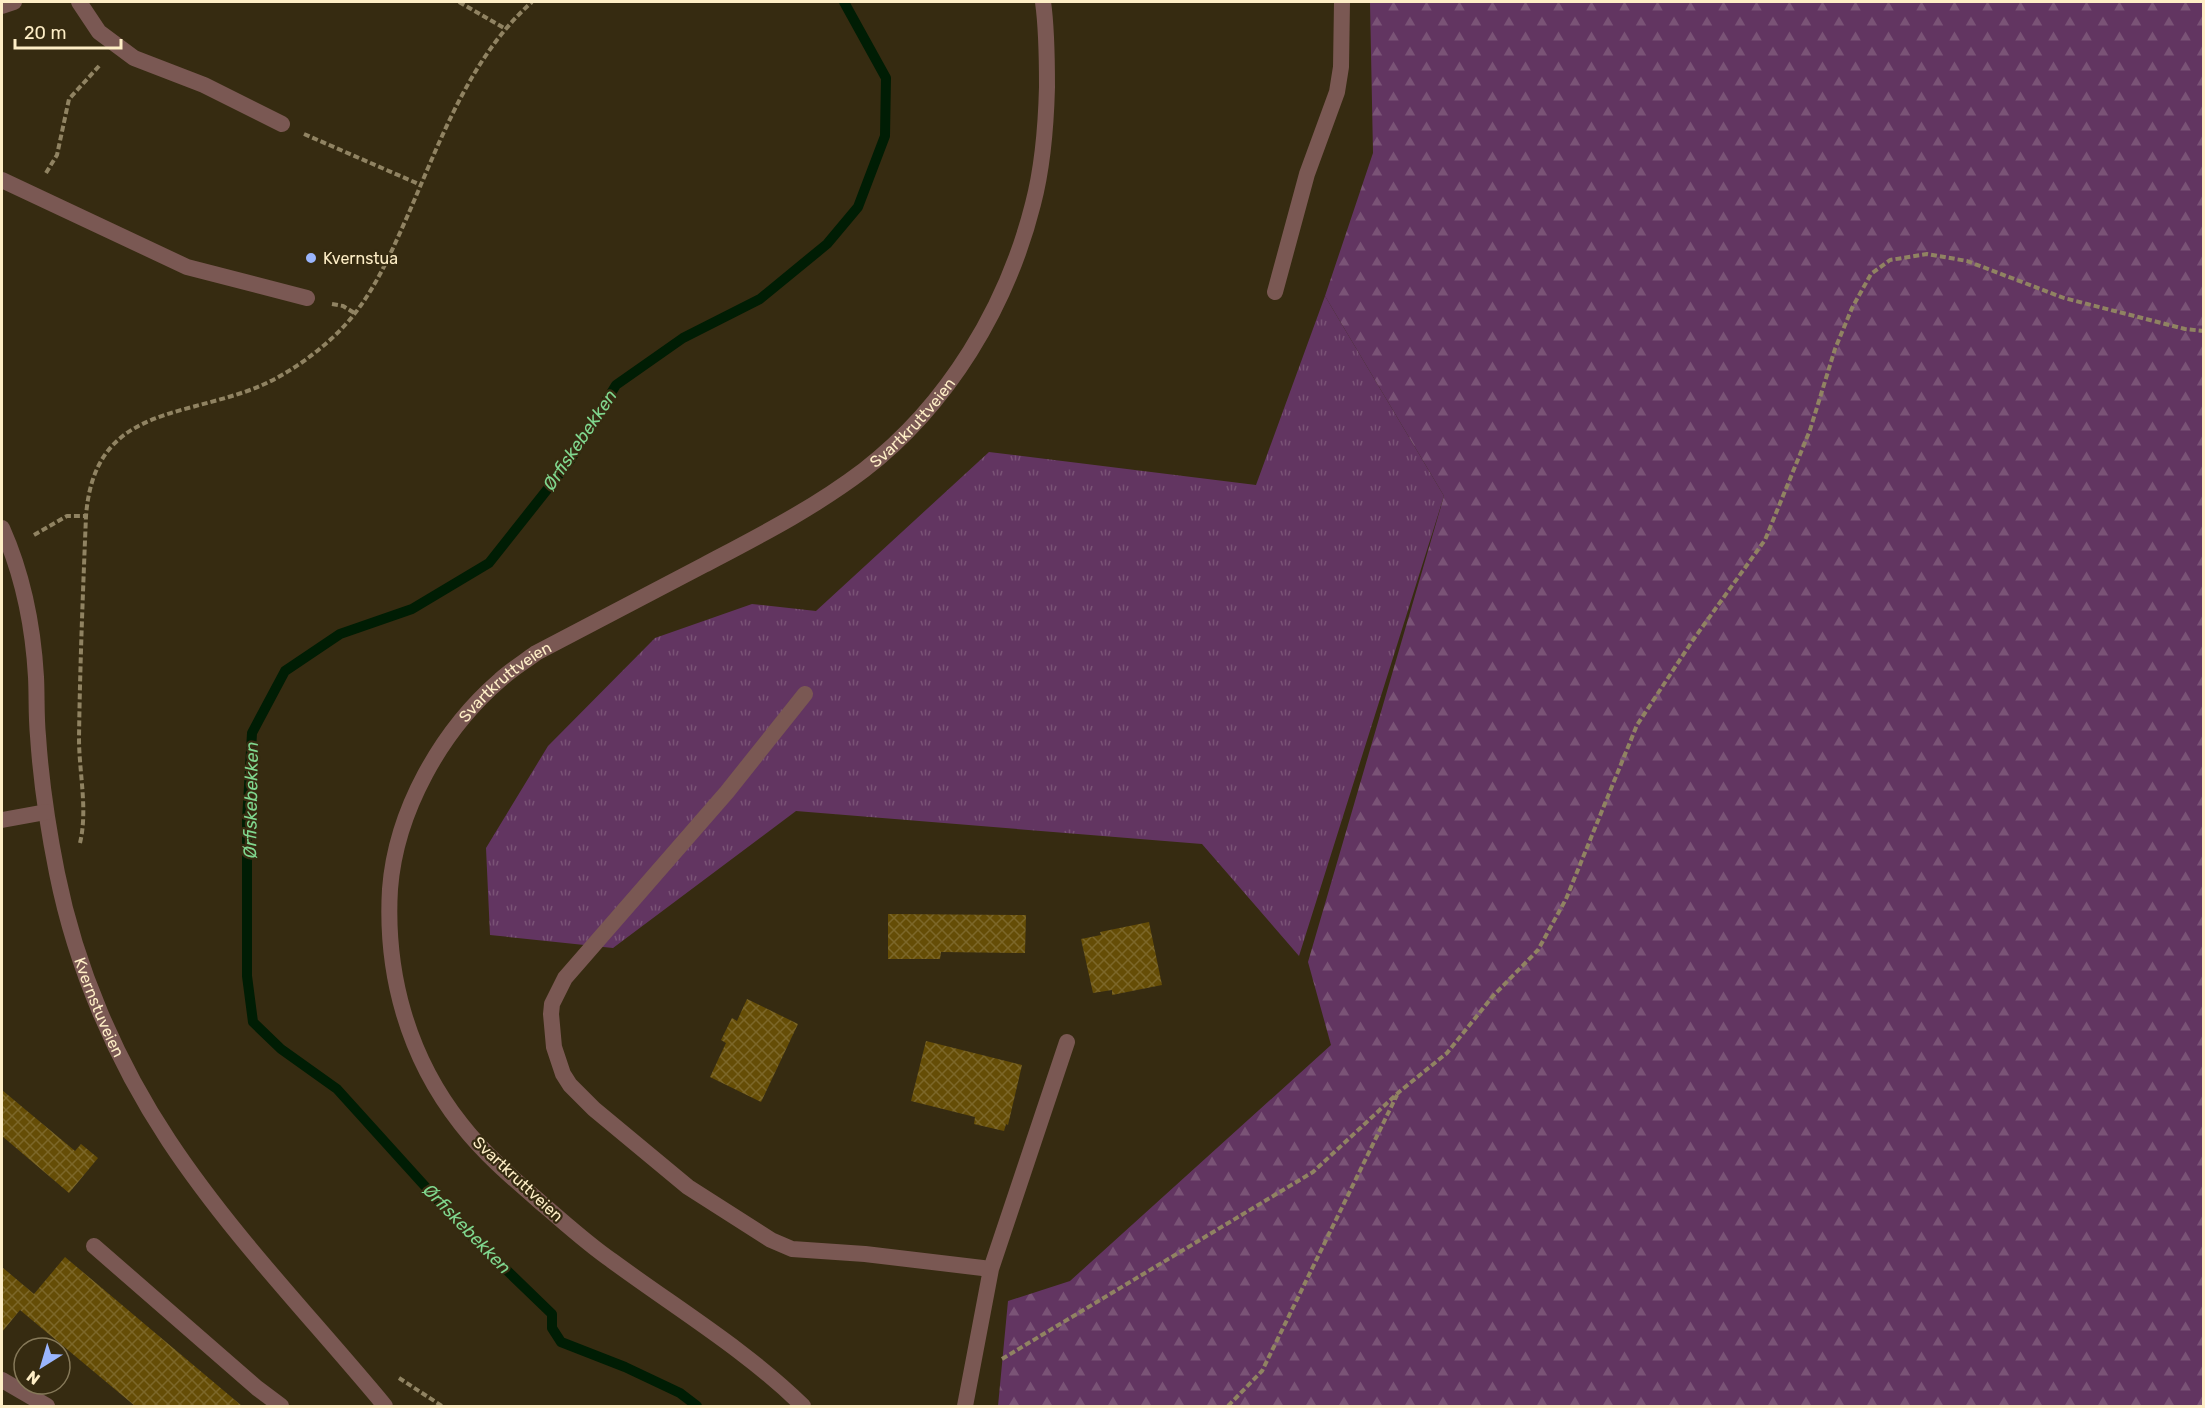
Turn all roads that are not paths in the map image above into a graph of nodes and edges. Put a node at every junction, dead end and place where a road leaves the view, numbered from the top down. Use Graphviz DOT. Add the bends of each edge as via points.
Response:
graph roads {
  1 [pos="14,2"];
  2 [pos="79,2"];
  3 [pos="1042,2"];
  4 [pos="1342,2"];
  5 [pos="2,6"];
  6 [pos="282,124"];
  7 [pos="2,180"];
  8 [pos="1275,292"];
  9 [pos="307,297"];
  10 [pos="2,528"];
  11 [pos="805,694"];
  12 [pos="46,812"];
  13 [pos="2,819"];
  14 [pos="1068,1042"];
  15 [pos="94,1246"];
  16 [pos="991,1269"];
  17 [pos="2,1380"];
  18 [pos="47,1407"];
  19 [pos="281,1407"];
  20 [pos="385,1407"];
  21 [pos="803,1407"];
  22 [pos="964,1407"];
  1 -- 5 [label="street"];
  2 -- 6 [label="street" via="99,32 134,58 204,85"];
  3 -- 21 [label="street, Svartkruttveien" via="1046,103 1034,202 1008,279 989,319 938,398 906,435 826,497 778,527 536,653 500,680 472,708 424,776 398,839 392,871 389,906 395,984 406,1026 419,1059 461,1124 520,1185 609,1258 753,1363"];
  4 -- 8 [label="street" via="1337,92 1307,174"];
  7 -- 9 [label="street" via="187,267"];
  10 -- 12 [label="street, Kvernstuveien" via="18,571 31,628"];
  11 -- 16 [label="street" via="727,792 566,978 552,1004 554,1047 570,1085 594,1109 688,1187 771,1240 804,1251"];
  12 -- 13 [label="street"];
  12 -- 20 [label="street, Kvernstuveien" via="72,932 105,1024 132,1079 199,1183"];
  14 -- 16 [label="street"];
  15 -- 19 [label="street"];
  16 -- 22 [label="street"];
  17 -- 18 [label="street"];
}
